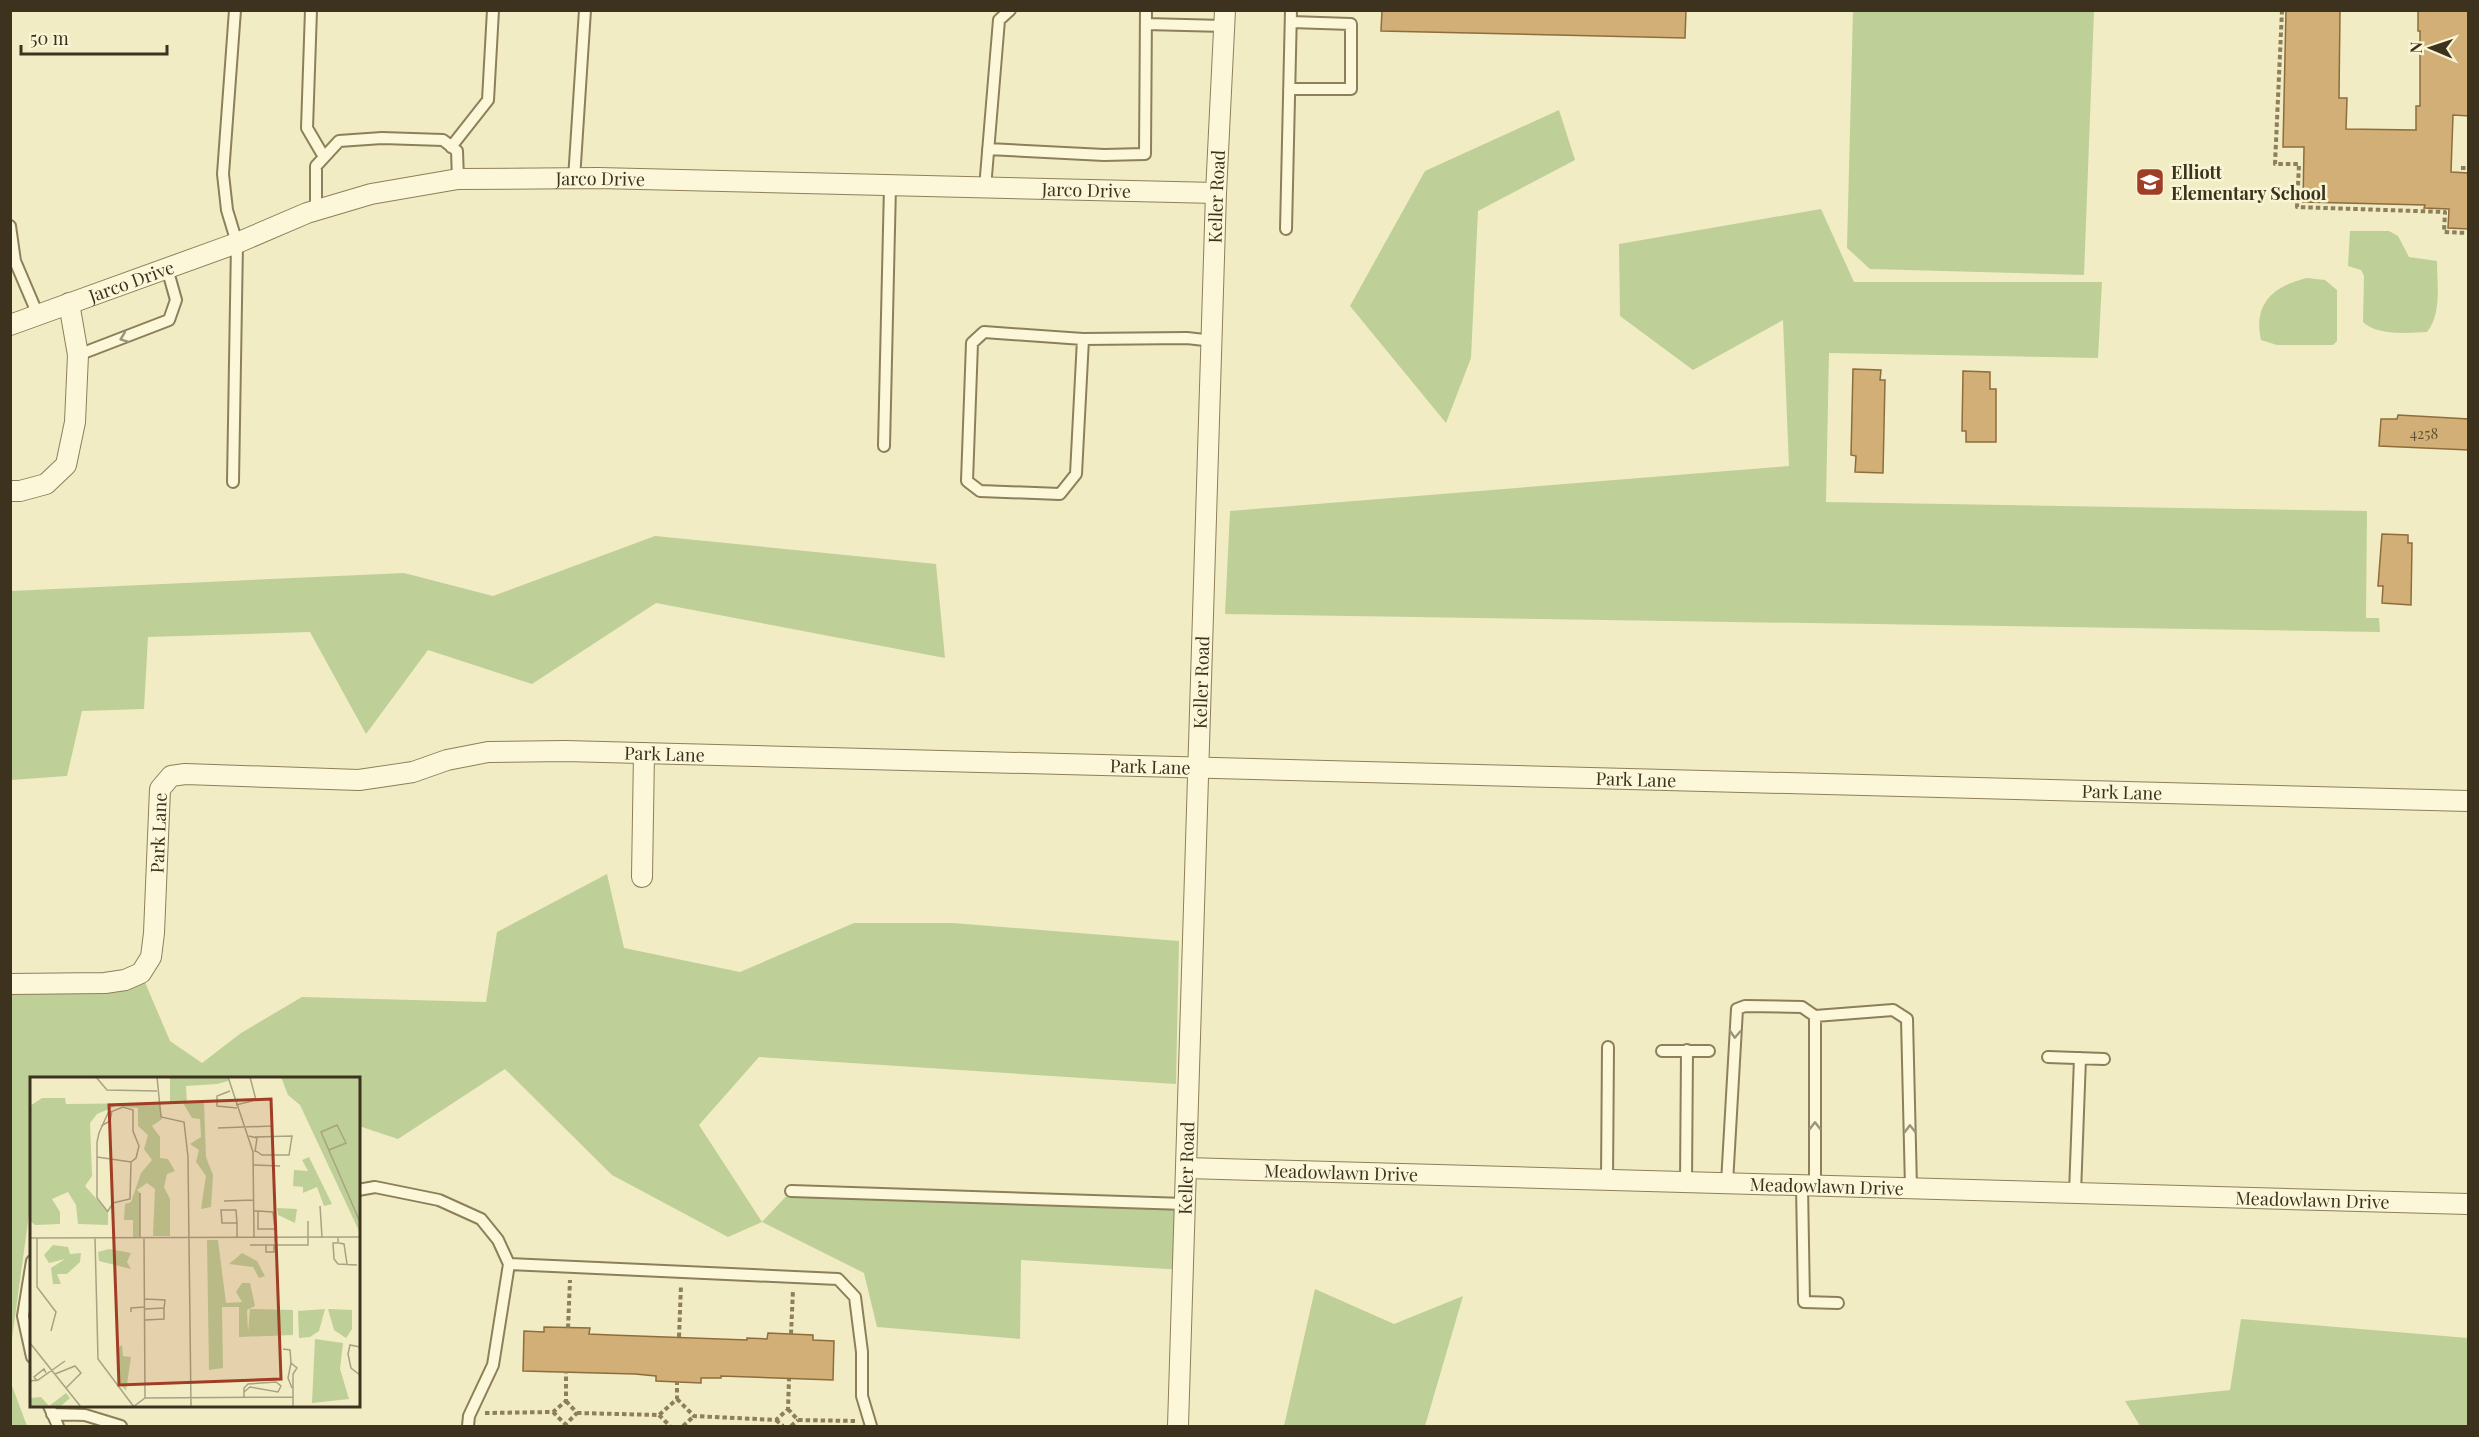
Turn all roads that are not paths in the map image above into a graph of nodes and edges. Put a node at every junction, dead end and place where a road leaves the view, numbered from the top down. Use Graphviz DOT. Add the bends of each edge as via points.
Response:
graph roads {
  1 [pos="235,10"];
  2 [pos="311,10"];
  3 [pos="493,10"];
  4 [pos="585,10"];
  5 [pos="1010,10"];
  6 [pos="1146,10"];
  7 [pos="1291,10"];
  8 [pos="1224,18"];
  9 [pos="1291,22"];
  10 [pos="1146,24"];
  11 [pos="1289,89"];
  12 [pos="451,147"];
  13 [pos="988,149"];
  14 [pos="324,157"];
  15 [pos="574,178"];
  16 [pos="458,179"];
  17 [pos="890,186"];
  18 [pos="985,188"];
  19 [pos="1216,193"];
  20 [pos="316,211"];
  21 [pos="10,226"];
  22 [pos="1286,229"];
  23 [pos="237,243"];
  24 [pos="167,268"];
  25 [pos="69,303"];
  26 [pos="38,315"];
  27 [pos="10,325"];
  28 [pos="1083,339"];
  29 [pos="1213,341"];
  30 [pos="78,355"];
  31 [pos="884,446"];
  32 [pos="233,482"];
  33 [pos="10,491"];
  34 [pos="644,753"];
  35 [pos="1199,767"];
  36 [pos="2469,801"];
  37 [pos="642,877"];
  38 [pos="10,984"];
  39 [pos="1815,1016"];
  40 [pos="1608,1047"];
  41 [pos="1662,1050"];
  42 [pos="1687,1050"];
  43 [pos="1709,1051"];
  44 [pos="2048,1057"];
  45 [pos="2080,1058"];
  46 [pos="2104,1059"];
  47 [pos="1187,1168"];
  48 [pos="1607,1180"];
  49 [pos="1686,1182"];
  50 [pos="1727,1183"];
  51 [pos="1809,1185"];
  52 [pos="1911,1188"];
  53 [pos="360,1190"];
  54 [pos="791,1191"];
  55 [pos="2075,1193"];
  56 [pos="1185,1204"];
  57 [pos="2469,1204"];
  58 [pos="509,1264"];
  59 [pos="30,1273"];
  60 [pos="1838,1303"];
  61 [pos="30,1348"];
  62 [pos="51,1410"];
  63 [pos="870,1424"];
  64 [pos="58,1426"];
  65 [pos="121,1426"];
  66 [pos="468,1426"];
  67 [pos="1178,1426"];
  1 -- 23 [label="lane" via="223,174 227,210"];
  2 -- 14 [label="lane" via="307,128"];
  3 -- 12 [label="lane" via="488,100"];
  4 -- 15 [label="lane"];
  5 -- 13 [label="lane" via="999,20"];
  6 -- 10 [label="lane"];
  7 -- 9 [label="lane"];
  8 -- 10 [label="lane"];
  8 -- 19 [label="street, Keller Road"];
  9 -- 11 [label="lane"];
  9 -- 11 [label="lane" via="1351,24 1351,89"];
  10 -- 13 [label="lane" via="1145,154"];
  11 -- 22 [label="lane"];
  12 -- 14 [label="lane" via="443,140 350,140 339,141"];
  12 -- 16 [label="lane" via="457,152"];
  13 -- 18 [label="lane"];
  14 -- 20 [label="lane" via="316,166"];
  15 -- 16 [label="street, Jarco Drive"];
  15 -- 17 [label="street, Jarco Drive"];
  16 -- 20 [label="street, Jarco Drive" via="371,194"];
  17 -- 18 [label="street, Jarco Drive"];
  17 -- 31 [label="lane"];
  18 -- 19 [label="street, Jarco Drive"];
  19 -- 29 [label="street, Keller Road"];
  20 -- 23 [label="street, Jarco Drive"];
  21 -- 26 [label="lane" via="15,261"];
  23 -- 24 [label="street, Jarco Drive"];
  23 -- 32 [label="lane"];
  24 -- 25 [label="street, Jarco Drive"];
  24 -- 30 [label="lane, one-way" via="176,300 169,320"];
  25 -- 26 [label="street, Jarco Drive"];
  25 -- 30 [label="street"];
  26 -- 27 [label="street, Jarco Drive"];
  28 -- 28 [label="lane" via="1076,474 1060,494 980,491 967,481 972,343 984,332"];
  28 -- 29 [label="lane"];
  29 -- 35 [label="street, Keller Road"];
  30 -- 33 [label="street" via="75,422 66,465 46,484"];
  34 -- 35 [label="street, Park Lane"];
  34 -- 37 [label="street"];
  34 -- 38 [label="street, Park Lane" via="488,752 413,772 359,780 171,776 160,789 154,933 151,957 141,973 105,983"];
  35 -- 36 [label="street, Park Lane"];
  35 -- 47 [label="street, Keller Road"];
  39 -- 50 [label="lane, one-way" via="1802,1007 1745,1006 1737,1010"];
  51 -- 39 [label="lane, one-way"];
  52 -- 39 [label="lane, one-way" via="1907,1018 1893,1010"];
  40 -- 48 [label="lane"];
  41 -- 42 [label="lane"];
  42 -- 43 [label="lane"];
  42 -- 49 [label="lane"];
  44 -- 45 [label="lane"];
  45 -- 46 [label="lane"];
  45 -- 55 [label="lane"];
  47 -- 48 [label="street, Meadowlawn Drive"];
  47 -- 56 [label="street, Keller Road"];
  48 -- 49 [label="street, Meadowlawn Drive"];
  49 -- 50 [label="street, Meadowlawn Drive"];
  50 -- 51 [label="street, Meadowlawn Drive"];
  51 -- 52 [label="street, Meadowlawn Drive"];
  51 -- 60 [label="lane" via="1804,1302"];
  52 -- 55 [label="street, Meadowlawn Drive"];
  53 -- 58 [label="lane" via="375,1187 439,1200 481,1220 498,1240"];
  54 -- 56 [label="lane"];
  55 -- 57 [label="street, Meadowlawn Drive"];
  56 -- 67 [label="street, Keller Road"];
  58 -- 63 [label="lane" via="838,1279 855,1297 862,1396"];
  58 -- 66 [label="lane" via="493,1365"];
  59 -- 61 [label="lane" via="23,1316"];
  62 -- 64 [label="lane"];
  62 -- 65 [label="lane"];
}
